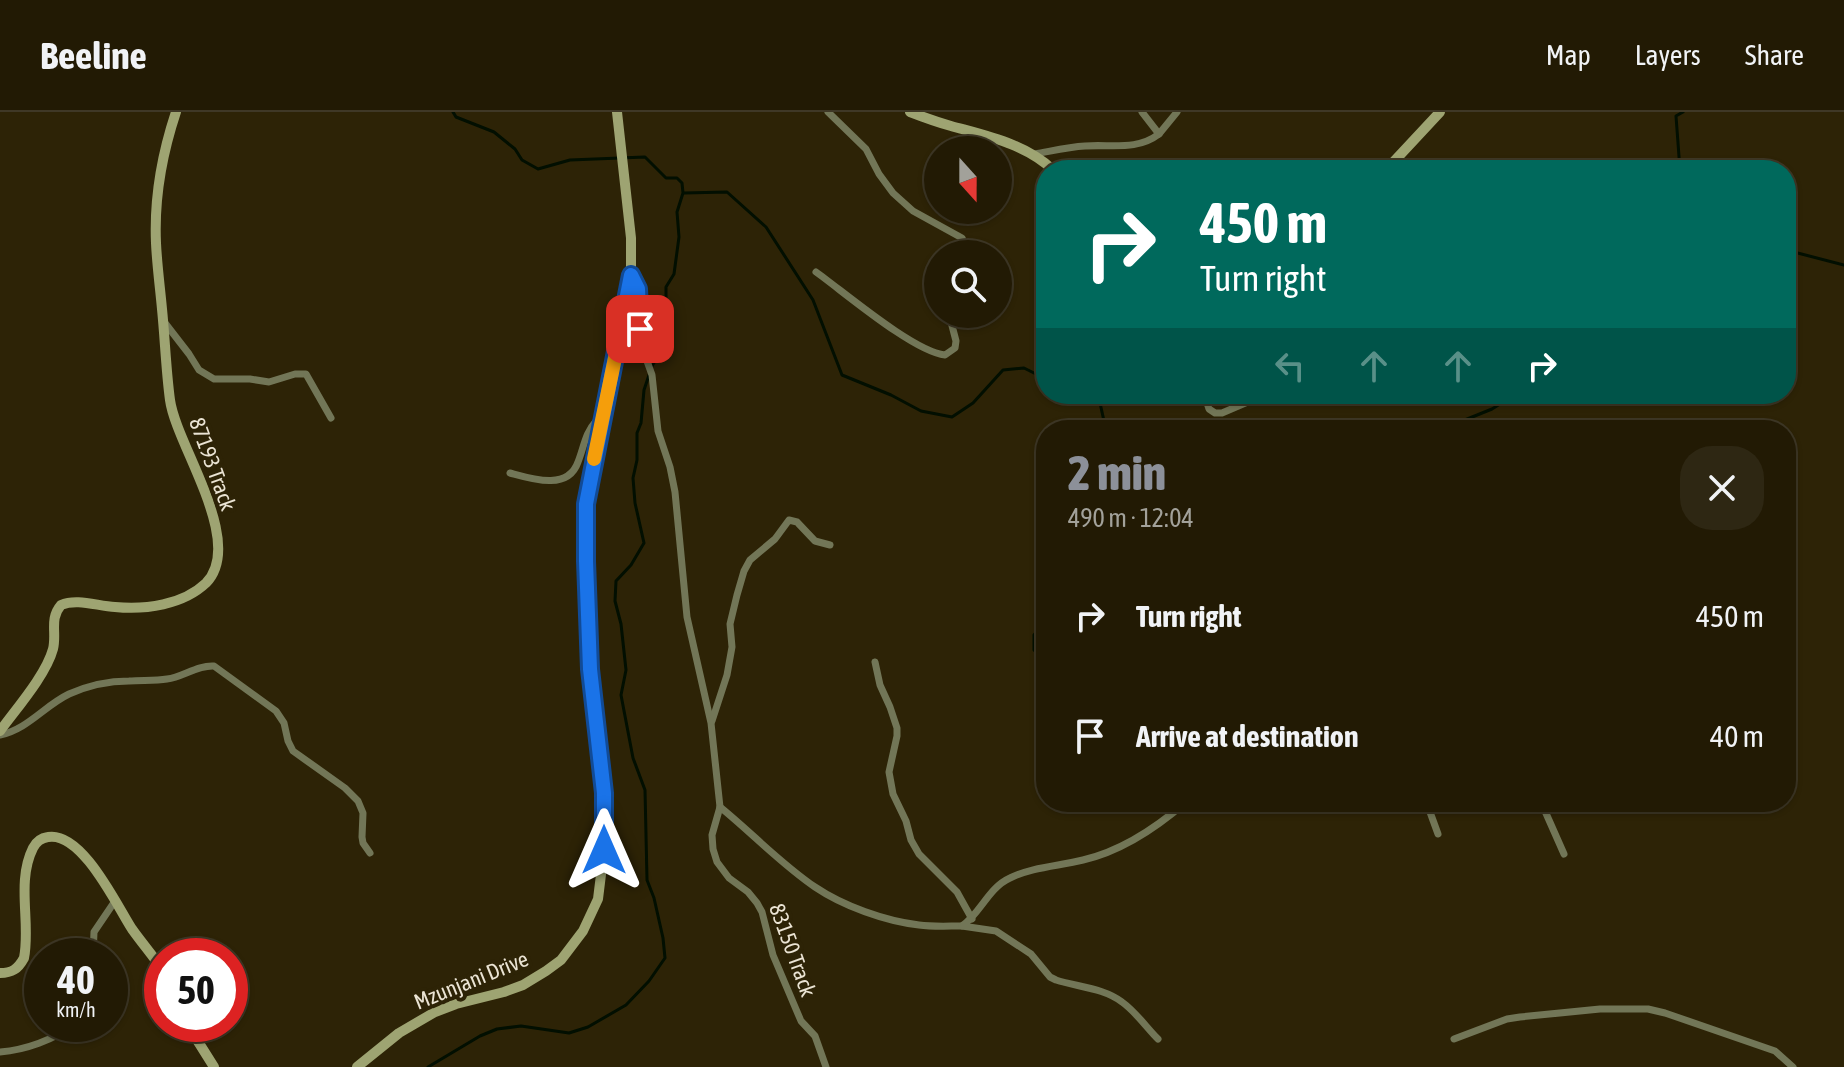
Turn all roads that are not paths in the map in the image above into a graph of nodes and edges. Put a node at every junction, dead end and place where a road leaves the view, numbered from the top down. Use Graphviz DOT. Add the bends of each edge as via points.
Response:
graph roads {
  1 [pos="176,112"];
  2 [pos="617,112"];
  3 [pos="828,112"];
  4 [pos="910,112"];
  5 [pos="1142,112"];
  6 [pos="1177,112"];
  7 [pos="1440,112"];
  8 [pos="1159,134"];
  9 [pos="1035,154"];
  10 [pos="1042,160"];
  11 [pos="1395,160"];
  12 [pos="963,240"];
  13 [pos="816,272"];
  14 [pos="631,275"];
  15 [pos="163,322"];
  16 [pos="953,328"];
  17 [pos="1207,404"];
  18 [pos="1243,404"];
  19 [pos="331,418"];
  20 [pos="602,421"];
  21 [pos="510,473"];
  22 [pos="830,545"];
  23 [pos="875,662"];
  24 [pos="711,723"];
  25 [pos="0,733"];
  26 [pos="720,807"];
  27 [pos="1174,812"];
  28 [pos="1430,812"];
  29 [pos="1545,812"];
  30 [pos="1438,834"];
  31 [pos="370,853"];
  32 [pos="1564,854"];
  33 [pos="115,901"];
  34 [pos="972,919"];
  35 [pos="962,926"];
  36 [pos="94,938"];
  37 [pos="144,944"];
  38 [pos="0,973"];
  39 [pos="1158,1039"];
  40 [pos="1454,1039"];
  41 [pos="40,1042"];
  42 [pos="198,1042"];
  43 [pos="0,1052"];
  44 [pos="214,1067"];
  45 [pos="357,1067"];
  46 [pos="826,1067"];
  47 [pos="1793,1067"];
  1 -- 15 [label="street, 87193 Track" via="160,169 156,214"];
  2 -- 14 [label="street, Mzunjani Drive"];
  3 -- 12 [label="street" via="866,149 893,193"];
  4 -- 9 [label="street"];
  5 -- 8 [label="street"];
  6 -- 8 [label="street"];
  7 -- 11 [label="street"];
  8 -- 9 [label="street" via="1129,146 1079,146"];
  9 -- 10 [label="street"];
  13 -- 16 [label="street" via="933,353 945,355 955,348"];
  14 -- 20 [label="street, Mzunjani Drive"];
  14 -- 24 [label="street, 83150 Track" via="638,289 642,347 652,375 658,431 675,492 687,617"];
  15 -- 19 [label="street" via="199,370 214,379 269,382 306,374"];
  15 -- 25 [label="street, 87193 Track" via="170,403 214,519 216,566 195,591 156,606 61,605 53,617 48,661"];
  17 -- 18 [label="street" via="1215,413"];
  20 -- 21 [label="street" via="588,430 578,464 569,475 546,482"];
  20 -- 45 [label="street, Mzunjani Drive" via="586,504 590,669 604,793 598,899 583,931 546,971 523,985 435,1012"];
  22 -- 24 [label="street" via="815,541 789,520 750,560 730,624 727,675"];
  23 -- 34 [label="street" via="897,728 889,772 893,794 919,854 957,892"];
  24 -- 26 [label="street, 83150 Track"];
  25 -- 31 [label="street" via="13,732 82,690 123,681 165,680 214,666 276,711 293,751 358,801 363,843"];
  26 -- 35 [label="street" via="839,901 920,925"];
  26 -- 46 [label="street, 83150 Track" via="712,835 717,862 762,912 773,955"];
  27 -- 34 [label="street" via="1120,848 1008,879"];
  28 -- 30 [label="street"];
  29 -- 32 [label="street"];
  33 -- 36 [label="street"];
  33 -- 37 [label="street"];
  33 -- 38 [label="street" via="90,862 69,843 55,837 38,841 27,872 24,958 14,970"];
  34 -- 35 [label="street"];
  35 -- 39 [label="street" via="996,931 1031,954 1050,977 1115,998"];
  40 -- 47 [label="street" via="1507,1019 1648,1009 1775,1051"];
  41 -- 43 [label="street"];
  42 -- 44 [label="street"];
}
